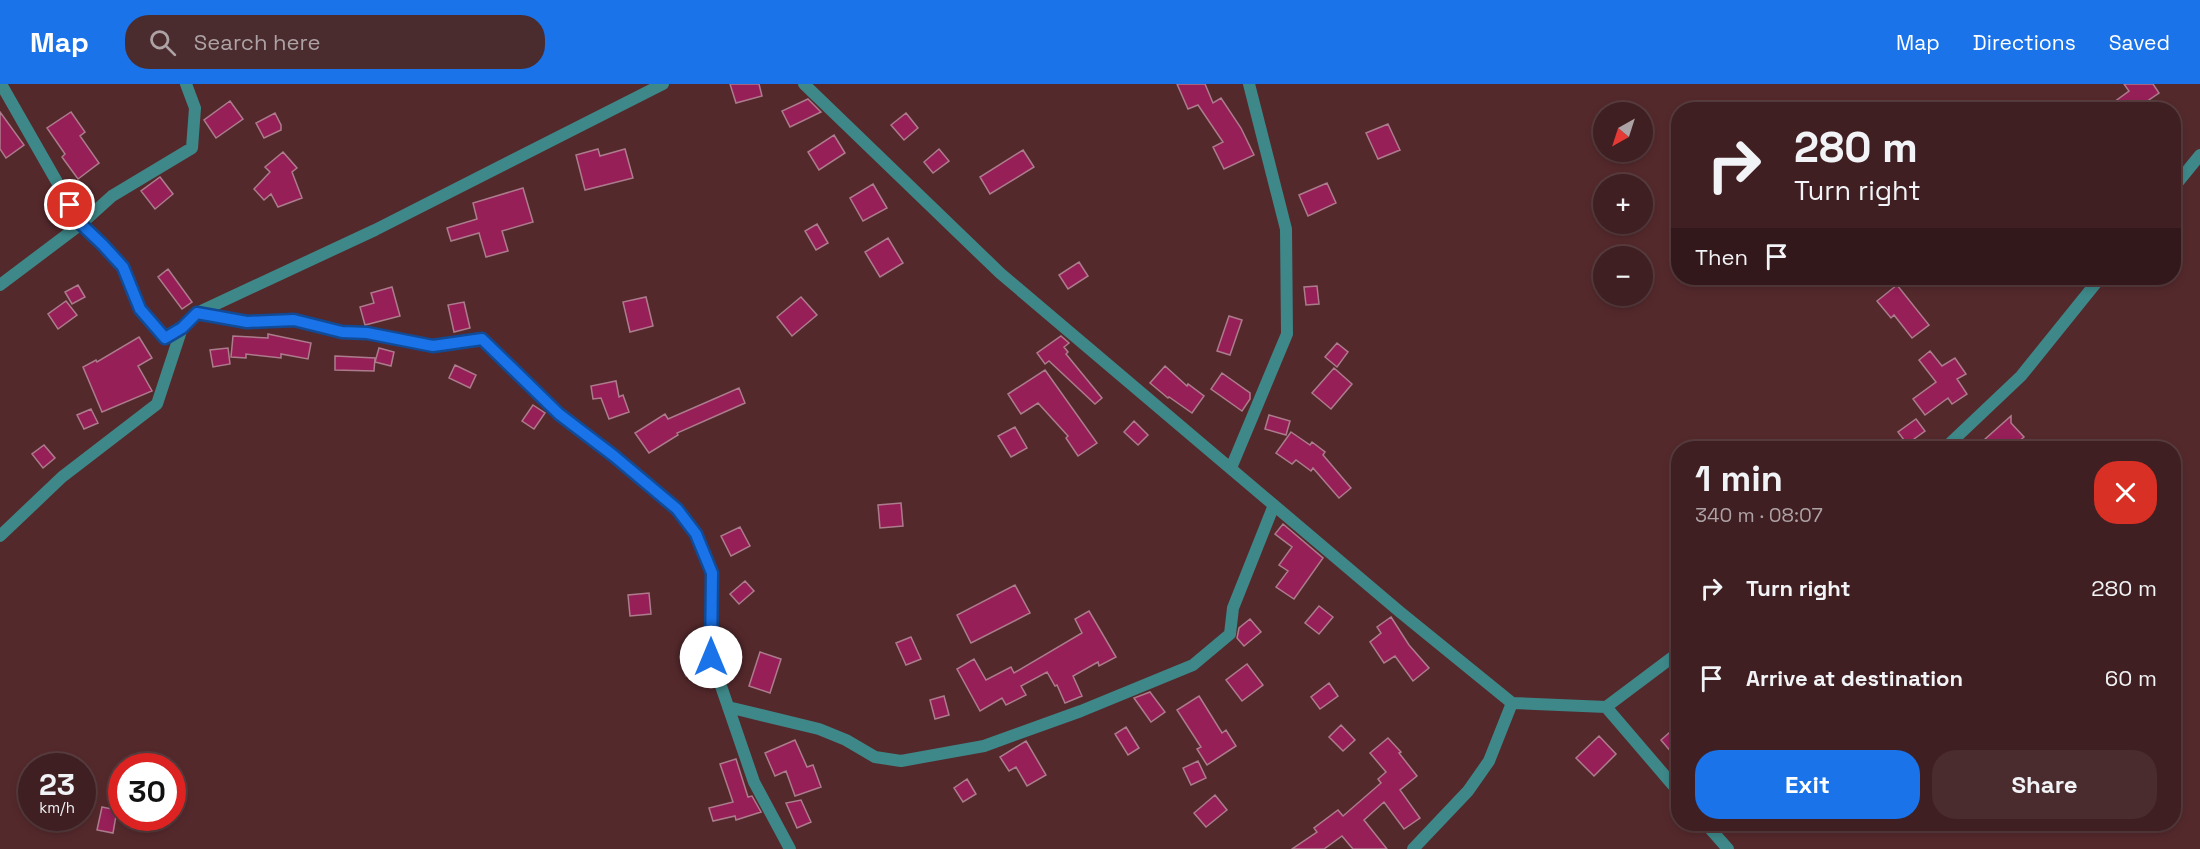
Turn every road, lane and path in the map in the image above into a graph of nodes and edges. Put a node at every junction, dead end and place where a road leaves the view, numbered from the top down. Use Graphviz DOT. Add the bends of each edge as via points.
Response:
graph roads {
  1 [pos="186,84"];
  2 [pos="663,84"];
  3 [pos="804,84"];
  4 [pos="1249,84"];
  5 [pos="5,86"];
  6 [pos="2200,154"];
  7 [pos="2181,178"];
  8 [pos="81,224"];
  9 [pos="0,285"];
  10 [pos="2094,285"];
  11 [pos="197,313"];
  12 [pos="182,328"];
  13 [pos="1952,441"];
  14 [pos="1231,468"];
  15 [pos="1274,505"];
  16 [pos="0,536"];
  17 [pos="1671,658"];
  18 [pos="1512,703"];
  19 [pos="1606,706"];
  20 [pos="728,707"];
  21 [pos="1671,783"];
  22 [pos="1712,831"];
  23 [pos="790,849"];
  24 [pos="1413,849"];
  25 [pos="1728,849"];
  1 -- 8 [label="street" via="195,108 192,148 112,196"];
  2 -- 11 [label="street" via="375,230"];
  3 -- 14 [label="street" via="1000,273"];
  4 -- 14 [label="street" via="1286,229 1287,334"];
  5 -- 8 [label="street"];
  6 -- 7 [label="street"];
  8 -- 9 [label="street"];
  8 -- 12 [label="street" via="123,267 140,309 165,338"];
  10 -- 13 [label="street" via="2021,376"];
  11 -- 12 [label="street"];
  11 -- 20 [label="street" via="247,322 294,320 433,346 482,339 559,414 677,509 696,534 712,573 711,657"];
  12 -- 16 [label="street" via="157,404 62,477"];
  14 -- 15 [label="street"];
  15 -- 18 [label="street"];
  15 -- 20 [label="street" via="1233,608 1230,634 1192,665 1081,711 984,746 901,761 875,757 819,729"];
  17 -- 19 [label="street"];
  18 -- 19 [label="street"];
  18 -- 24 [label="street" via="1489,761 1468,792"];
  19 -- 21 [label="street"];
  20 -- 23 [label="street" via="754,782"];
  22 -- 25 [label="street"];
}
